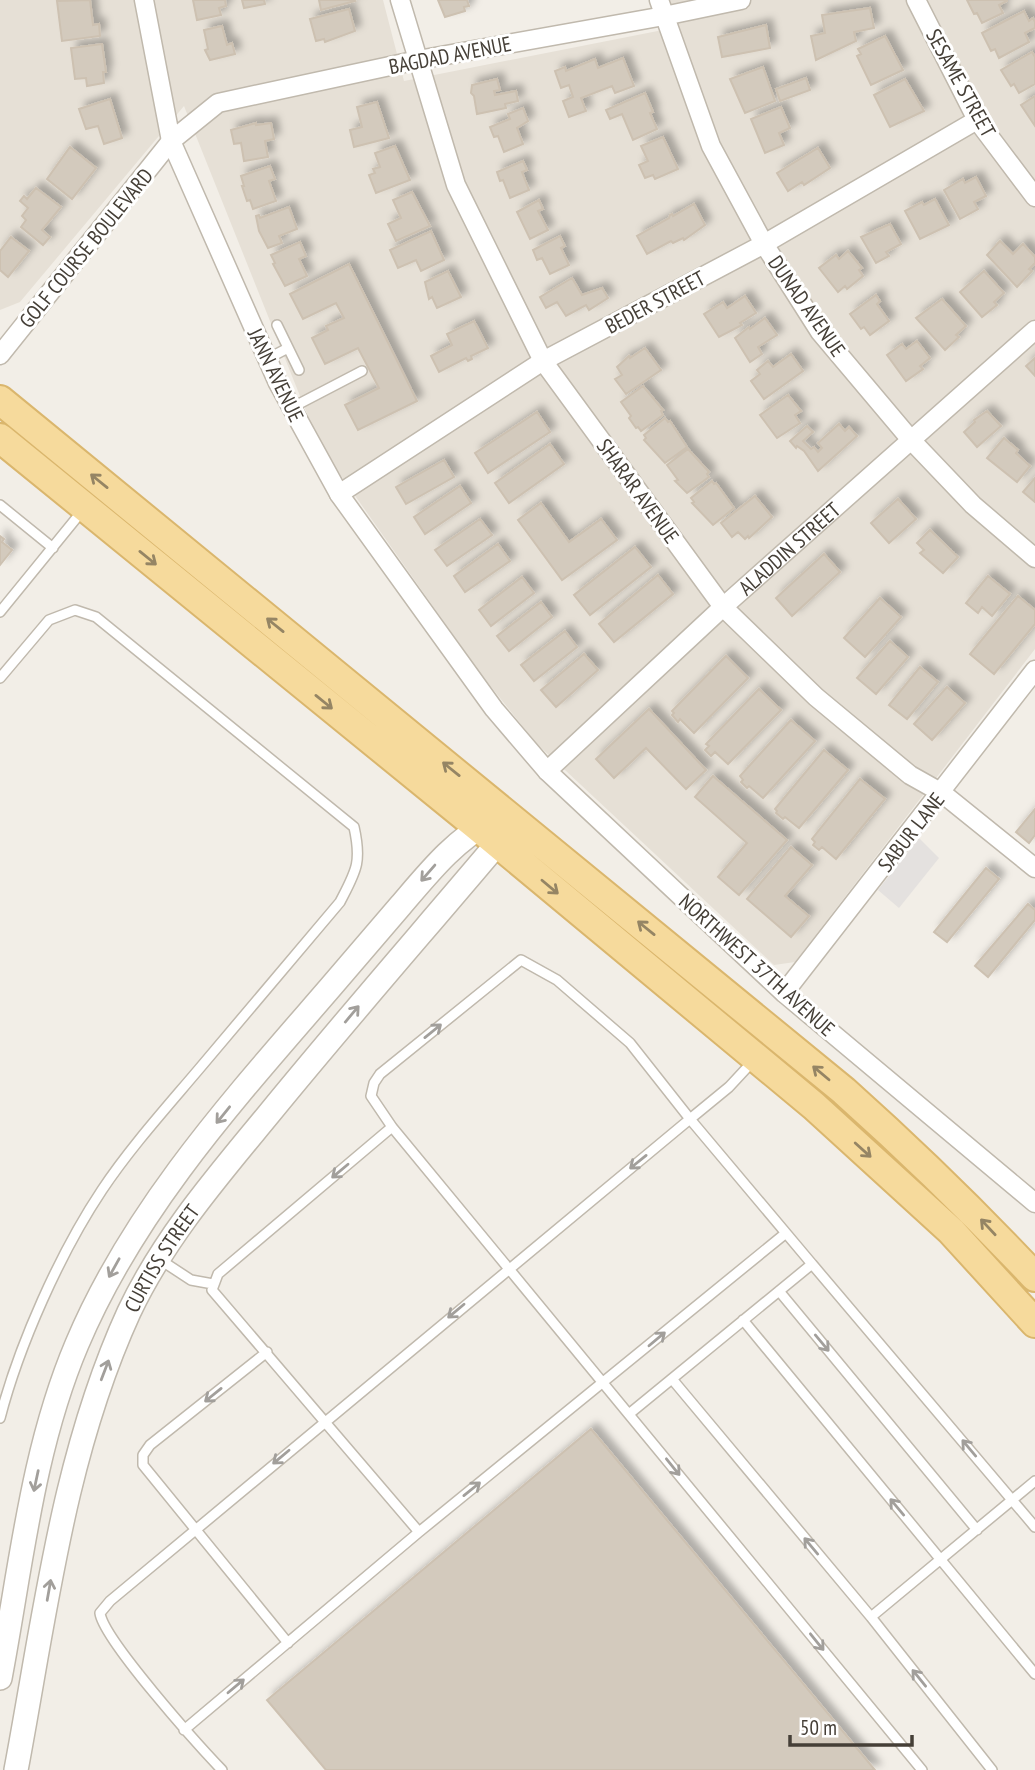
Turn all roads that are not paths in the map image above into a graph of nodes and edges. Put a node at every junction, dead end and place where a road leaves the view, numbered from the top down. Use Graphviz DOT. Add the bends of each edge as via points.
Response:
graph roads {
  1 [pos="145,0"];
  2 [pos="400,0"];
  3 [pos="741,0"];
  4 [pos="916,0"];
  5 [pos="662,8"];
  6 [pos="418,60"];
  7 [pos="977,120"];
  8 [pos="171,141"];
  9 [pos="1035,197"];
  10 [pos="764,244"];
  11 [pos="277,325"];
  12 [pos="1035,330"];
  13 [pos="288,348"];
  14 [pos="2,349"];
  15 [pos="267,359"];
  16 [pos="543,361"];
  17 [pos="299,370"];
  18 [pos="362,372"];
  19 [pos="0,400"];
  20 [pos="291,408"];
  21 [pos="0,438"];
  22 [pos="911,440"];
  23 [pos="339,494"];
  24 [pos="0,505"];
  25 [pos="85,508"];
  26 [pos="53,548"];
  27 [pos="1035,558"];
  28 [pos="723,607"];
  29 [pos="0,612"];
  30 [pos="1035,670"];
  31 [pos="0,678"];
  32 [pos="494,709"];
  33 [pos="547,771"];
  34 [pos="942,793"];
  35 [pos="504,812"];
  36 [pos="488,835"];
  37 [pos="1035,868"];
  38 [pos="784,993"];
  39 [pos="756,1058"];
  40 [pos="690,1119"];
  41 [pos="392,1127"];
  42 [pos="1035,1203"];
  43 [pos="150,1210"];
  44 [pos="786,1233"];
  45 [pos="155,1262"];
  46 [pos="812,1264"];
  47 [pos="509,1268"];
  48 [pos="1035,1277"];
  49 [pos="213,1284"];
  50 [pos="779,1291"];
  51 [pos="743,1320"];
  52 [pos="1035,1323"];
  53 [pos="267,1352"];
  54 [pos="672,1379"];
  55 [pos="604,1382"];
  56 [pos="629,1414"];
  57 [pos="0,1418"];
  58 [pos="325,1420"];
  59 [pos="1035,1481"];
  60 [pos="1013,1500"];
  61 [pos="1035,1527"];
  62 [pos="195,1529"];
  63 [pos="977,1530"];
  64 [pos="419,1532"];
  65 [pos="940,1560"];
  66 [pos="870,1617"];
  67 [pos="288,1643"];
  68 [pos="1035,1674"];
  69 [pos="0,1678"];
  70 [pos="184,1730"];
  71 [pos="16,1770"];
  72 [pos="222,1770"];
  73 [pos="922,1770"];
  74 [pos="992,1770"];
  1 -- 8 [label="street, JANN AVENUE"];
  2 -- 6 [label="street, SHARAR AVENUE"];
  3 -- 5 [label="street, BAGDAD AVENUE"];
  4 -- 7 [label="street, SESAME STREET"];
  5 -- 6 [label="street, BAGDAD AVENUE"];
  5 -- 10 [label="street, DUNAD AVENUE" via="711,146"];
  6 -- 8 [label="street, BAGDAD AVENUE" via="218,103"];
  6 -- 16 [label="street, SHARAR AVENUE" via="456,185"];
  7 -- 9 [label="street, SESAME STREET"];
  7 -- 10 [label="street, BEDER STREET"];
  8 -- 14 [label="street, GOLF COURSE BOULEVARD"];
  8 -- 15 [label="street, JANN AVENUE"];
  10 -- 16 [label="street, BEDER STREET"];
  10 -- 22 [label="street, DUNAD AVENUE" via="821,332"];
  11 -- 13 [label="lane"];
  12 -- 22 [label="street, ALADDIN STREET"];
  13 -- 15 [label="lane"];
  13 -- 17 [label="lane"];
  15 -- 20 [label="street, JANN AVENUE"];
  16 -- 23 [label="street, BEDER STREET"];
  16 -- 28 [label="street, SHARAR AVENUE"];
  18 -- 20 [label="lane"];
  35 -- 19 [label="main road, one-way"];
  20 -- 23 [label="street, JANN AVENUE"];
  21 -- 25 [label="main road"];
  22 -- 27 [label="street, DUNAD AVENUE" via="973,505"];
  22 -- 28 [label="street, ALADDIN STREET"];
  23 -- 32 [label="street, JANN AVENUE"];
  24 -- 26 [label="lane"];
  25 -- 26 [label="lane"];
  25 -- 36 [label="main road, one-way"];
  26 -- 29 [label="lane"];
  28 -- 33 [label="street, ALADDIN STREET"];
  28 -- 34 [label="street, SHARAR AVENUE" via="816,697 910,775"];
  30 -- 34 [label="street, SABUR LANE"];
  31 -- 57 [label="lane" via="49,620 75,610 96,617 354,827 358,869 340,902 102,1190 63,1256"];
  32 -- 33 [label="street, NORTHWEST 37TH AVENUE"];
  33 -- 38 [label="street, NORTHWEST 37TH AVENUE"];
  34 -- 37 [label="street, SHARAR AVENUE"];
  34 -- 38 [label="street, SABUR LANE"];
  35 -- 36 [label="street, CURTISS STREET"];
  48 -- 35 [label="main road, one-way" via="972,1210 844,1091"];
  36 -- 39 [label="main road, one-way"];
  36 -- 43 [label="street, CURTISS STREET, one-way" via="447,851 266,1062"];
  45 -- 36 [label="street, CURTISS STREET, one-way" via="192,1207"];
  38 -- 42 [label="street, NORTHWEST 37TH AVENUE"];
  39 -- 40 [label="lane"];
  39 -- 52 [label="main road, one-way" via="951,1231"];
  41 -- 40 [label="lane, one-way" via="371,1096 380,1074 521,960 557,980 630,1043"];
  40 -- 44 [label="lane"];
  40 -- 47 [label="lane, one-way"];
  41 -- 47 [label="lane"];
  41 -- 49 [label="lane, one-way" via="218,1274"];
  43 -- 45 [label="street" via="145,1247"];
  43 -- 69 [label="street, CURTISS STREET, one-way" via="100,1292 61,1387 13,1581"];
  44 -- 46 [label="lane"];
  55 -- 44 [label="lane, one-way"];
  45 -- 49 [label="lane" via="191,1280"];
  71 -- 45 [label="street, CURTISS STREET, one-way" via="82,1436 110,1357"];
  46 -- 50 [label="lane"];
  60 -- 46 [label="lane, one-way"];
  47 -- 55 [label="lane"];
  47 -- 58 [label="lane, one-way"];
  49 -- 53 [label="lane" via="215,1295"];
  50 -- 51 [label="lane"];
  50 -- 63 [label="lane, one-way"];
  51 -- 54 [label="lane"];
  65 -- 51 [label="lane, one-way"];
  53 -- 58 [label="lane"];
  53 -- 62 [label="lane, one-way" via="150,1445 144,1455 143,1465"];
  54 -- 56 [label="lane"];
  66 -- 54 [label="lane, one-way"];
  55 -- 56 [label="lane"];
  64 -- 55 [label="lane, one-way"];
  56 -- 73 [label="lane, one-way"];
  58 -- 62 [label="lane, one-way"];
  58 -- 64 [label="lane"];
  59 -- 60 [label="lane"];
  60 -- 61 [label="lane"];
  60 -- 63 [label="lane"];
  62 -- 67 [label="lane"];
  62 -- 70 [label="lane" via="100,1613 101,1622"];
  63 -- 65 [label="lane"];
  64 -- 67 [label="lane"];
  65 -- 66 [label="lane"];
  65 -- 68 [label="lane"];
  74 -- 66 [label="lane, one-way"];
  70 -- 67 [label="lane, one-way"];
  70 -- 72 [label="lane"];
}
